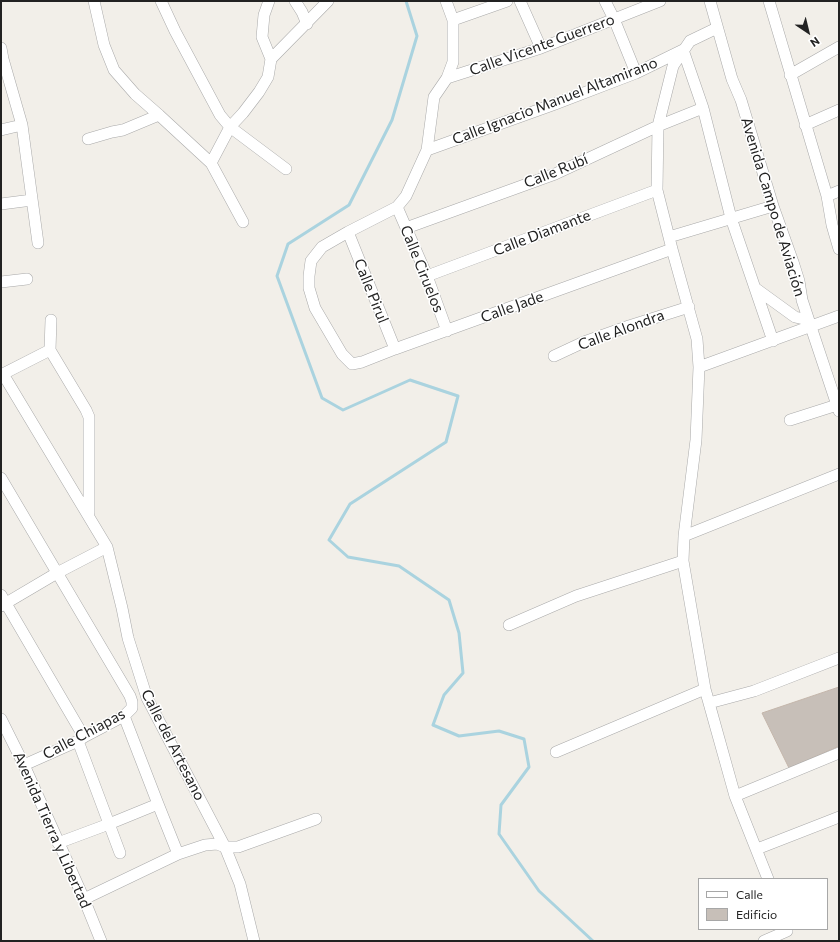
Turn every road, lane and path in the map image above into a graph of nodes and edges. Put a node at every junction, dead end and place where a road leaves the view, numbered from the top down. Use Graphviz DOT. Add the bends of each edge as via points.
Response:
graph roads {
  1 [pos="94,1"];
  2 [pos="161,1"];
  3 [pos="269,1"];
  4 [pos="294,1"];
  5 [pos="328,1"];
  6 [pos="446,1"];
  7 [pos="507,1"];
  8 [pos="520,1"];
  9 [pos="605,1"];
  10 [pos="660,1"];
  11 [pos="710,1"];
  12 [pos="769,1"];
  13 [pos="614,19"];
  14 [pos="453,20"];
  15 [pos="307,24"];
  16 [pos="717,28"];
  17 [pos="839,47"];
  18 [pos="1,48"];
  19 [pos="541,48"];
  20 [pos="683,50"];
  21 [pos="271,59"];
  22 [pos="2,60"];
  23 [pos="636,73"];
  24 [pos="790,75"];
  25 [pos="447,78"];
  26 [pos="703,108"];
  27 [pos="839,110"];
  28 [pos="159,115"];
  29 [pos="22,125"];
  30 [pos="805,125"];
  31 [pos="658,126"];
  32 [pos="230,127"];
  33 [pos="1,130"];
  34 [pos="88,139"];
  35 [pos="427,150"];
  36 [pos="211,163"];
  37 [pos="286,169"];
  38 [pos="657,190"];
  39 [pos="839,191"];
  40 [pos="827,196"];
  41 [pos="32,200"];
  42 [pos="1,204"];
  43 [pos="773,206"];
  44 [pos="397,208"];
  45 [pos="731,218"];
  46 [pos="243,222"];
  47 [pos="836,224"];
  48 [pos="406,228"];
  49 [pos="348,232"];
  50 [pos="669,237"];
  51 [pos="38,243"];
  52 [pos="839,249"];
  53 [pos="672,250"];
  54 [pos="427,276"];
  55 [pos="27,279"];
  56 [pos="1,282"];
  57 [pos="755,288"];
  58 [pos="689,307"];
  59 [pos="839,316"];
  60 [pos="51,320"];
  61 [pos="809,323"];
  62 [pos="447,331"];
  63 [pos="773,341"];
  64 [pos="395,349"];
  65 [pos="50,350"];
  66 [pos="554,356"];
  67 [pos="699,367"];
  68 [pos="2,374"];
  69 [pos="838,408"];
  70 [pos="790,420"];
  71 [pos="839,474"];
  72 [pos="1,478"];
  73 [pos="89,515"];
  74 [pos="684,536"];
  75 [pos="107,547"];
  76 [pos="683,561"];
  77 [pos="58,574"];
  78 [pos="3,602"];
  79 [pos="509,625"];
  80 [pos="839,658"];
  81 [pos="705,689"];
  82 [pos="709,703"];
  83 [pos="124,716"];
  84 [pos="1,719"];
  85 [pos="81,739"];
  86 [pos="556,752"];
  87 [pos="839,753"];
  88 [pos="24,765"];
  89 [pos="735,796"];
  90 [pos="158,804"];
  91 [pos="839,817"];
  92 [pos="316,819"];
  93 [pos="109,824"];
  94 [pos="58,843"];
  95 [pos="225,847"];
  96 [pos="757,849"];
  97 [pos="120,853"];
  98 [pos="178,854"];
  99 [pos="768,878"];
  100 [pos="84,899"];
  101 [pos="788,934"];
  102 [pos="101,941"];
  103 [pos="254,941"];
  104 [pos="764,941"];
  1 -- 28 [label="street" via="104,45 114,70 135,94"];
  2 -- 32 [label="street" via="203,85"];
  3 -- 21 [label="street" via="264,15 262,37"];
  4 -- 15 [label="street"];
  5 -- 15 [label="street"];
  6 -- 14 [label="street"];
  7 -- 14 [label="street"];
  8 -- 19 [label="street"];
  9 -- 13 [label="street"];
  10 -- 13 [label="street, Calle Vicente Guerrero"];
  11 -- 16 [label="street, Avenida Campo de Aviación"];
  12 -- 24 [label="street"];
  13 -- 19 [label="street, Calle Vicente Guerrero"];
  13 -- 23 [label="street"];
  14 -- 25 [label="street" via="453,62"];
  15 -- 21 [label="street"];
  16 -- 20 [label="street" via="690,41"];
  16 -- 43 [label="street, Avenida Campo de Aviación"];
  17 -- 24 [label="street"];
  18 -- 22 [label="street"];
  19 -- 25 [label="street, Calle Vicente Guerrero"];
  20 -- 23 [label="street, Calle Ignacio Manuel Altamirano"];
  20 -- 26 [label="street"];
  20 -- 31 [label="street" via="673,66"];
  21 -- 32 [label="street" via="268,77 259,92"];
  22 -- 29 [label="street"];
  23 -- 35 [label="street, Calle Ignacio Manuel Altamirano"];
  24 -- 30 [label="street"];
  25 -- 35 [label="street" via="434,96"];
  26 -- 31 [label="street, Calle Rubí"];
  26 -- 45 [label="street"];
  27 -- 30 [label="street"];
  28 -- 34 [label="street" via="123,130"];
  28 -- 36 [label="street"];
  29 -- 33 [label="street"];
  29 -- 41 [label="street"];
  30 -- 40 [label="street"];
  31 -- 38 [label="street"];
  31 -- 48 [label="street, Calle Rubí" via="555,174"];
  32 -- 36 [label="street"];
  32 -- 37 [label="street"];
  35 -- 44 [label="street" via="406,196"];
  36 -- 46 [label="street"];
  38 -- 50 [label="street"];
  38 -- 54 [label="street, Calle Diamante"];
  39 -- 40 [label="street"];
  40 -- 47 [label="street"];
  41 -- 42 [label="street"];
  41 -- 51 [label="street"];
  43 -- 45 [label="street"];
  43 -- 61 [label="street, Avenida Campo de Aviación" via="799,281"];
  44 -- 48 [label="street, Calle Ciruelos"];
  44 -- 49 [label="street"];
  45 -- 50 [label="street"];
  45 -- 57 [label="street"];
  47 -- 52 [label="street"];
  48 -- 54 [label="street, Calle Ciruelos"];
  49 -- 64 [label="street, Calle Pirul"];
  49 -- 64 [label="street, Calle Jade" via="322,247 311,261 309,288 315,308 342,354 352,364"];
  50 -- 53 [label="street"];
  53 -- 58 [label="street"];
  53 -- 62 [label="street, Calle Jade"];
  54 -- 62 [label="street, Calle Ciruelos"];
  55 -- 56 [label="street"];
  57 -- 61 [label="street" via="795,317"];
  57 -- 63 [label="street"];
  58 -- 66 [label="street, Calle Alondra" via="584,342"];
  58 -- 67 [label="street" via="697,339"];
  59 -- 61 [label="street"];
  60 -- 65 [label="street"];
  61 -- 63 [label="street"];
  61 -- 69 [label="street, Avenida Campo de Aviación"];
  62 -- 64 [label="street, Calle Jade"];
  63 -- 67 [label="street"];
  65 -- 68 [label="street"];
  65 -- 73 [label="street" via="88,417"];
  67 -- 74 [label="street" via="696,440"];
  68 -- 73 [label="street, Calle del Artesano"];
  69 -- 70 [label="street"];
  71 -- 74 [label="street"];
  72 -- 77 [label="street"];
  73 -- 75 [label="street, Calle del Artesano"];
  74 -- 76 [label="street"];
  75 -- 77 [label="street"];
  75 -- 95 [label="street, Calle del Artesano" via="128,638 146,698"];
  76 -- 79 [label="street" via="576,596"];
  76 -- 81 [label="street"];
  77 -- 78 [label="street"];
  77 -- 83 [label="street, Calle Chiapas" via="130,696 132,708"];
  78 -- 85 [label="street"];
  80 -- 82 [label="street" via="754,691"];
  81 -- 82 [label="street"];
  81 -- 86 [label="street"];
  82 -- 89 [label="street"];
  83 -- 85 [label="street, Calle Chiapas"];
  83 -- 90 [label="street"];
  84 -- 88 [label="street, Avenida Tierra y Libertad"];
  85 -- 88 [label="street, Calle Chiapas"];
  85 -- 93 [label="street"];
  87 -- 89 [label="street"];
  88 -- 94 [label="street, Avenida Tierra y Libertad"];
  89 -- 96 [label="street"];
  90 -- 93 [label="street"];
  90 -- 98 [label="street"];
  91 -- 96 [label="street"];
  92 -- 95 [label="street" via="238,847"];
  93 -- 94 [label="street"];
  93 -- 97 [label="street"];
  94 -- 100 [label="street, Avenida Tierra y Libertad"];
  95 -- 98 [label="street" via="218,844 205,845"];
  95 -- 103 [label="street, Calle del Artesano" via="240,884"];
  96 -- 99 [label="street"];
  98 -- 100 [label="street"];
  100 -- 102 [label="street, Avenida Tierra y Libertad"];
  101 -- 104 [label="street"];
}
